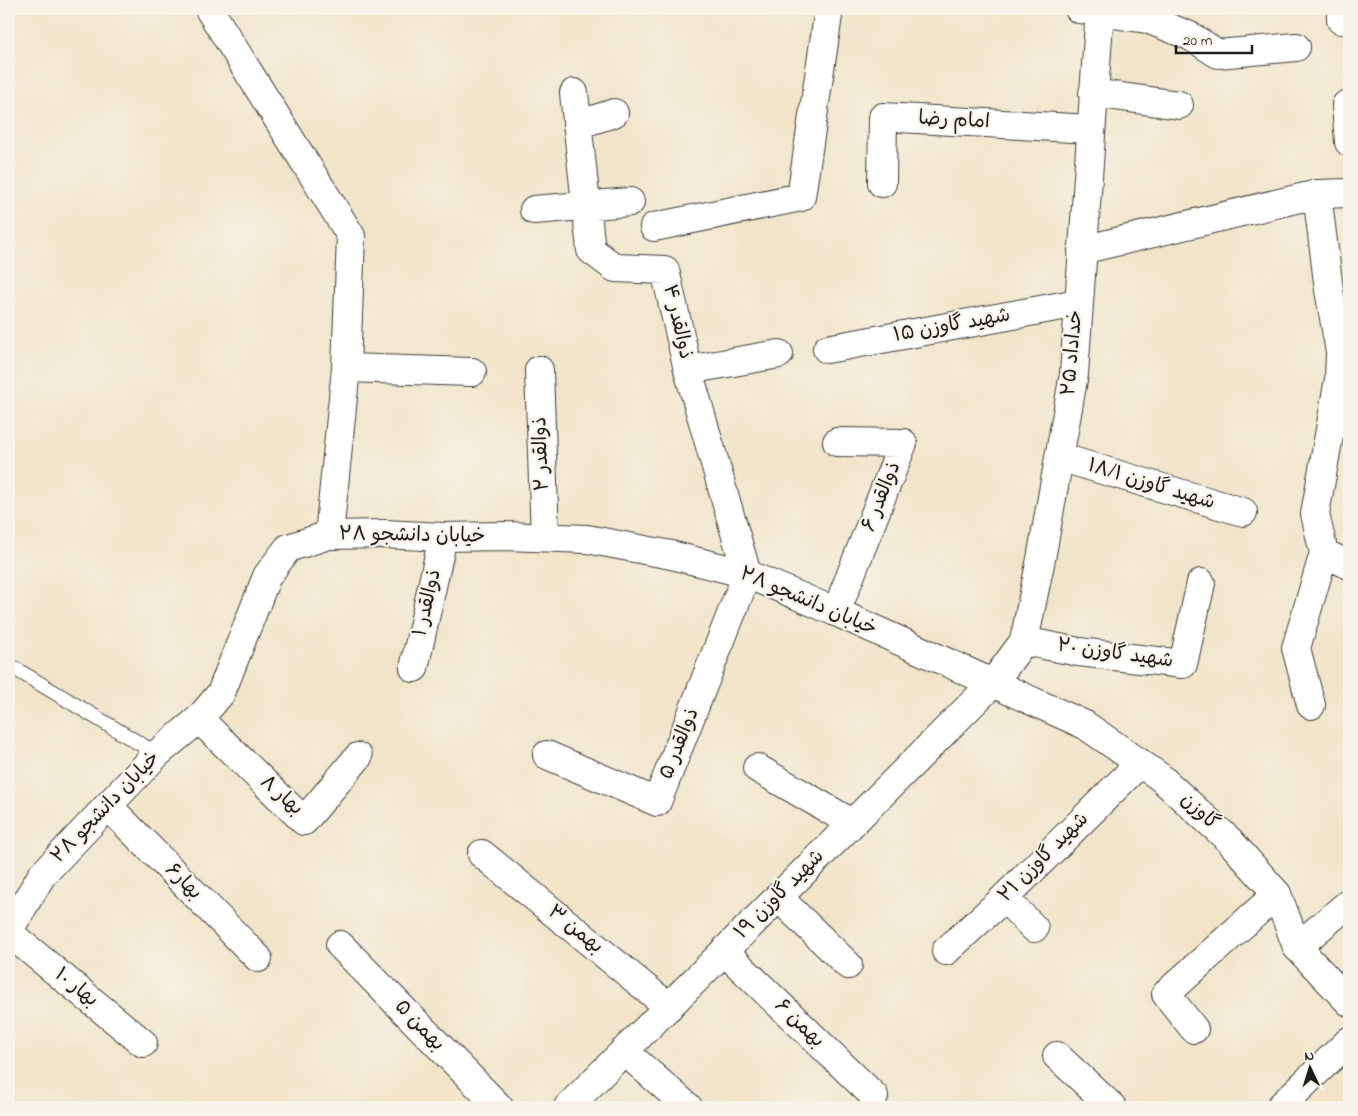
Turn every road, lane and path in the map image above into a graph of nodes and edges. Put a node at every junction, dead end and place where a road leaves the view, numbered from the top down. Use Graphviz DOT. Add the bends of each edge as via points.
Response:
graph roads {
  1 [pos="209,9"];
  2 [pos="828,9"];
  3 [pos="1093,10"];
  4 [pos="1296,47"];
  5 [pos="1093,93"];
  6 [pos="574,94"];
  7 [pos="1179,105"];
  8 [pos="1346,105"];
  9 [pos="614,113"];
  10 [pos="577,125"];
  11 [pos="1090,129"];
  12 [pos="1349,142"];
  13 [pos="882,183"];
  14 [pos="1349,193"];
  15 [pos="1317,194"];
  16 [pos="630,202"];
  17 [pos="586,207"];
  18 [pos="534,210"];
  19 [pos="654,227"];
  20 [pos="1082,250"];
  21 [pos="1339,291"];
  22 [pos="1078,303"];
  23 [pos="827,349"];
  24 [pos="779,354"];
  25 [pos="346,368"];
  26 [pos="539,370"];
  27 [pos="688,370"];
  28 [pos="472,372"];
  29 [pos="1344,381"];
  30 [pos="837,442"];
  31 [pos="1059,457"];
  32 [pos="1243,512"];
  33 [pos="329,535"];
  34 [pos="443,537"];
  35 [pos="545,537"];
  36 [pos="1324,553"];
  37 [pos="1349,565"];
  38 [pos="747,574"];
  39 [pos="1202,583"];
  40 [pos="836,612"];
  41 [pos="1024,641"];
  42 [pos="9,665"];
  43 [pos="414,668"];
  44 [pos="992,683"];
  45 [pos="1311,705"];
  46 [pos="199,719"];
  47 [pos="157,754"];
  48 [pos="547,755"];
  49 [pos="358,757"];
  50 [pos="1140,763"];
  51 [pos="757,768"];
  52 [pos="108,806"];
  53 [pos="852,823"];
  54 [pos="482,854"];
  55 [pos="1277,894"];
  56 [pos="778,897"];
  57 [pos="1004,898"];
  58 [pos="1349,903"];
  59 [pos="1034,928"];
  60 [pos="9,932"];
  61 [pos="340,945"];
  62 [pos="1297,947"];
  63 [pos="724,951"];
  64 [pos="946,951"];
  65 [pos="258,958"];
  66 [pos="848,965"];
  67 [pos="1349,1002"];
  68 [pos="669,1007"];
  69 [pos="1194,1029"];
  70 [pos="1349,1041"];
  71 [pos="143,1043"];
  72 [pos="624,1052"];
  73 [pos="1057,1056"];
  74 [pos="874,1096"];
  75 [pos="499,1107"];
  76 [pos="568,1107"];
  77 [pos="688,1107"];
  78 [pos="1112,1107"];
  79 [pos="1280,1107"];
  1 -- 25 [label="street" via="351,236"];
  2 -- 19 [label="street" via="801,197"];
  3 -- 4 [label="street" via="1147,18 1190,36 1218,54"];
  3 -- 5 [label="street, خداداد ۲۵"];
  5 -- 7 [label="street"];
  5 -- 11 [label="street, خداداد ۲۵"];
  6 -- 10 [label="street, ذوالقدر ۴"];
  8 -- 12 [label="street"];
  9 -- 10 [label="street"];
  10 -- 17 [label="street, ذوالقدر ۴"];
  11 -- 13 [label="street, امام رضا" via="883,117"];
  11 -- 20 [label="street, خداداد ۲۵"];
  14 -- 15 [label="street"];
  15 -- 20 [label="street"];
  15 -- 21 [label="street"];
  16 -- 17 [label="street"];
  17 -- 18 [label="street"];
  17 -- 27 [label="street, ذوالقدر ۴" via="591,250 615,268 664,270"];
  20 -- 22 [label="street, خداداد ۲۵"];
  21 -- 29 [label="street"];
  22 -- 23 [label="street, شهید گاوزن ۱۵"];
  22 -- 31 [label="street, خداداد ۲۵" via="1074,374"];
  24 -- 27 [label="street"];
  25 -- 28 [label="street"];
  25 -- 33 [label="street"];
  26 -- 35 [label="street, ذوالقدر ۲"];
  27 -- 38 [label="street, ذوالقدر ۴"];
  29 -- 36 [label="street" via="1315,514"];
  30 -- 40 [label="street, ذوالقدر ۶" via="903,443"];
  31 -- 32 [label="street, شهید گاوزن ۱۸/۱"];
  31 -- 41 [label="street, خداداد ۲۵"];
  33 -- 34 [label="street, خیابان دانشجو ۲۸"];
  33 -- 46 [label="street, خیابان دانشجو ۲۸" via="288,548 267,576 221,692"];
  34 -- 35 [label="street, خیابان دانشجو ۲۸"];
  34 -- 43 [label="street, ذوالقدر ۱"];
  35 -- 38 [label="street, خیابان دانشجو ۲۸" via="587,539"];
  36 -- 37 [label="street"];
  36 -- 45 [label="street" via="1296,648"];
  38 -- 40 [label="street, خیابان دانشجو ۲۸"];
  38 -- 48 [label="street, ذوالقدر ۵" via="657,802"];
  39 -- 41 [label="street, شهید گاوزن ۲۰" via="1183,664 1079,652"];
  40 -- 44 [label="street, خیابان دانشجو ۲۸"];
  41 -- 44 [label="street, خداداد ۲۵"];
  42 -- 47 [label="lane"];
  44 -- 50 [label="street, گاوزن" via="1085,725"];
  44 -- 53 [label="street, شهید گاوزن ۱۹"];
  46 -- 47 [label="street, خیابان دانشجو ۲۸"];
  46 -- 49 [label="street, بهار ۸" via="304,821"];
  47 -- 52 [label="street, خیابان دانشجو ۲۸"];
  50 -- 55 [label="street, گاوزن" via="1229,840"];
  50 -- 57 [label="street, شهید گاوزن ۲۱"];
  51 -- 53 [label="street"];
  52 -- 60 [label="street, خیابان دانشجو ۲۸" via="42,875"];
  52 -- 65 [label="street, بهار۶"];
  53 -- 56 [label="street, شهید گاوزن ۱۹"];
  54 -- 68 [label="street, بهمن ۳"];
  55 -- 62 [label="street, گاوزن"];
  55 -- 69 [label="street" via="1166,994"];
  56 -- 63 [label="street, شهید گاوزن ۱۹"];
  56 -- 66 [label="street"];
  57 -- 59 [label="street"];
  57 -- 64 [label="street, شهید گاوزن ۲۱"];
  58 -- 62 [label="street"];
  60 -- 71 [label="street, بهار ۱۰"];
  61 -- 75 [label="street, بهمن ۵"];
  62 -- 67 [label="street, گاوزن"];
  63 -- 68 [label="street, شهید گاوزن ۱۹"];
  63 -- 74 [label="street, بهمن ۶"];
  68 -- 72 [label="street, شهید گاوزن ۱۹"];
  70 -- 79 [label="street"];
  72 -- 76 [label="street, شهید گاوزن ۱۹"];
  72 -- 77 [label="street"];
  73 -- 78 [label="street"];
}
